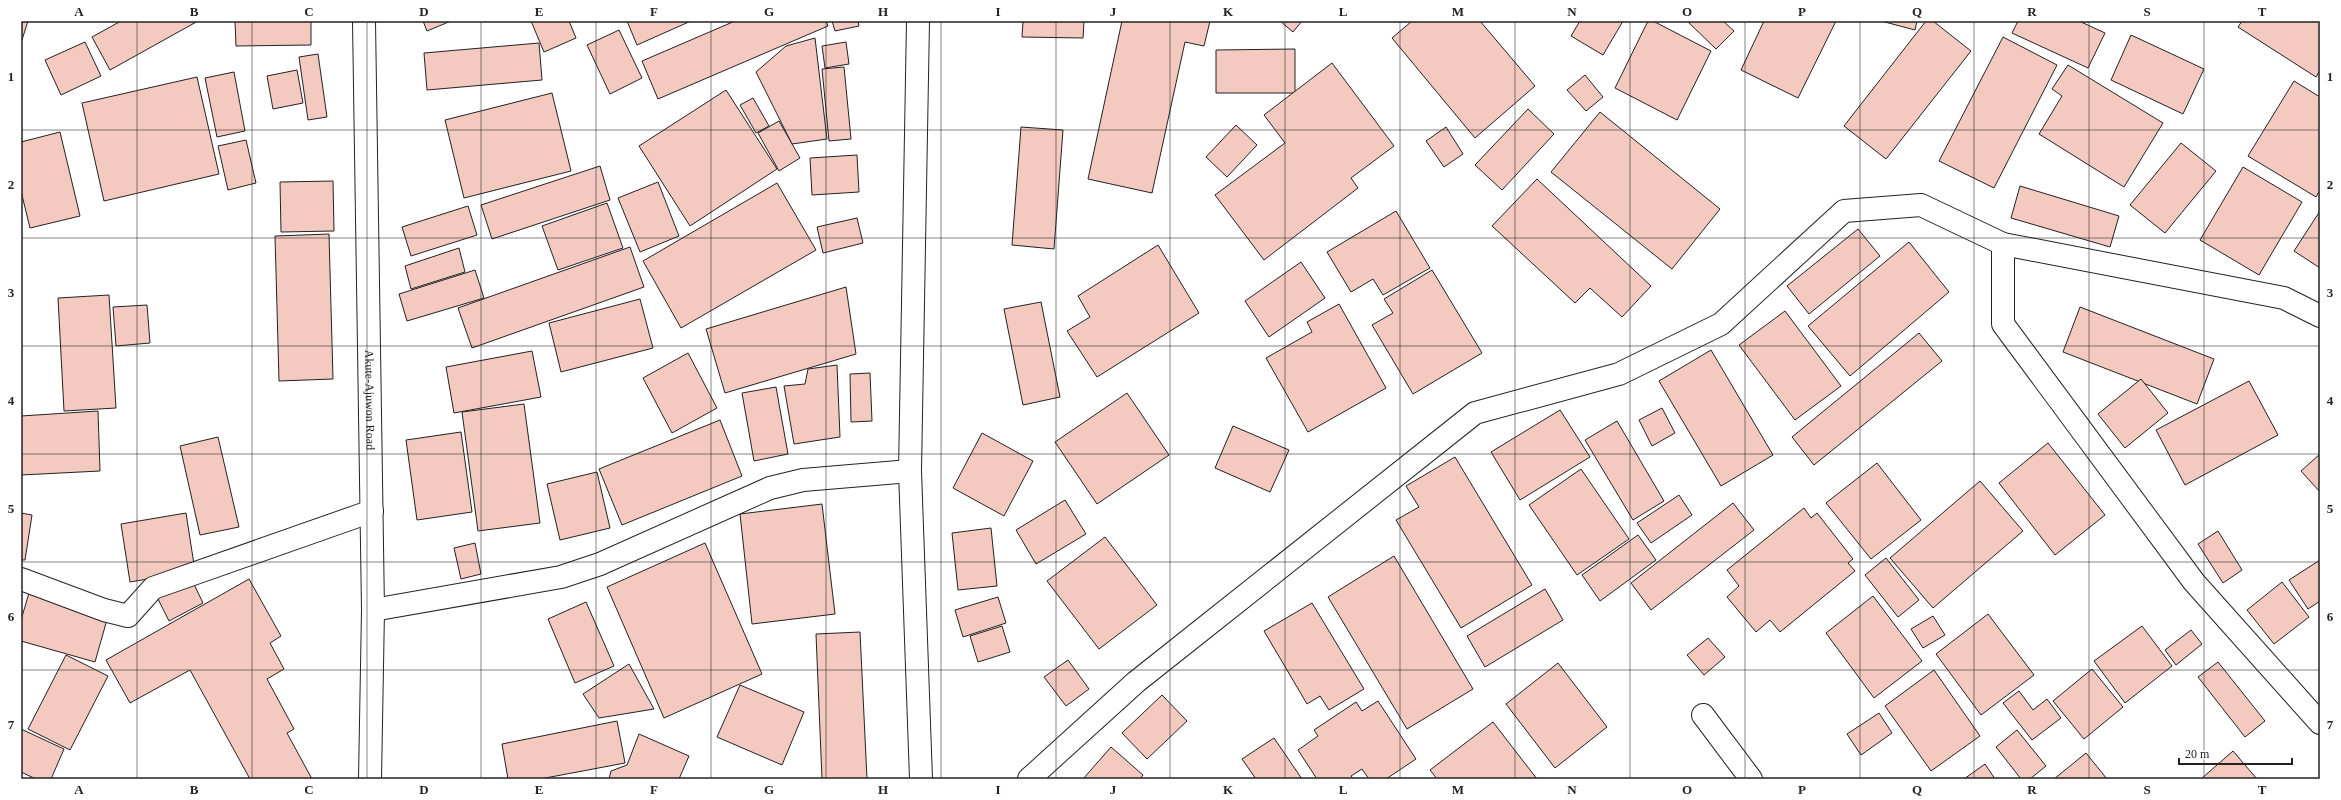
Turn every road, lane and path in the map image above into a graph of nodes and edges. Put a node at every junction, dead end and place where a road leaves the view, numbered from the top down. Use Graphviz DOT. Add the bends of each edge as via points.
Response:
graph roads {
  1 [pos="364,21"];
  2 [pos="918,21"];
  3 [pos="2003,244"];
  4 [pos="2320,316"];
  5 [pos="910,471"];
  6 [pos="372,510"];
  7 [pos="21,579"];
  8 [pos="373,610"];
  9 [pos="1703,715"];
  10 [pos="2320,723"];
  11 [pos="370,779"];
  12 [pos="921,779"];
  13 [pos="1029,779"];
  14 [pos="1751,779"];
  1 -- 6 [label="street, Akute-Ajuwon Road"];
  2 -- 5 [label="street"];
  3 -- 4 [label="street" via="2284,298"];
  3 -- 10 [label="street" via="2003,324 2194,582"];
  3 -- 13 [label="street" via="1921,205 1844,211 1721,324 1619,374 1475,413 1136,682"];
  5 -- 8 [label="street" via="803,480 770,488 600,564 561,577"];
  5 -- 12 [label="street"];
  6 -- 7 [label="street" via="152,588 128,616 104,610"];
  6 -- 8 [label="street, Akute-Ajuwon Road"];
  8 -- 11 [label="street, Akute-Ajuwon Road"];
  9 -- 14 [label="street"];
}
